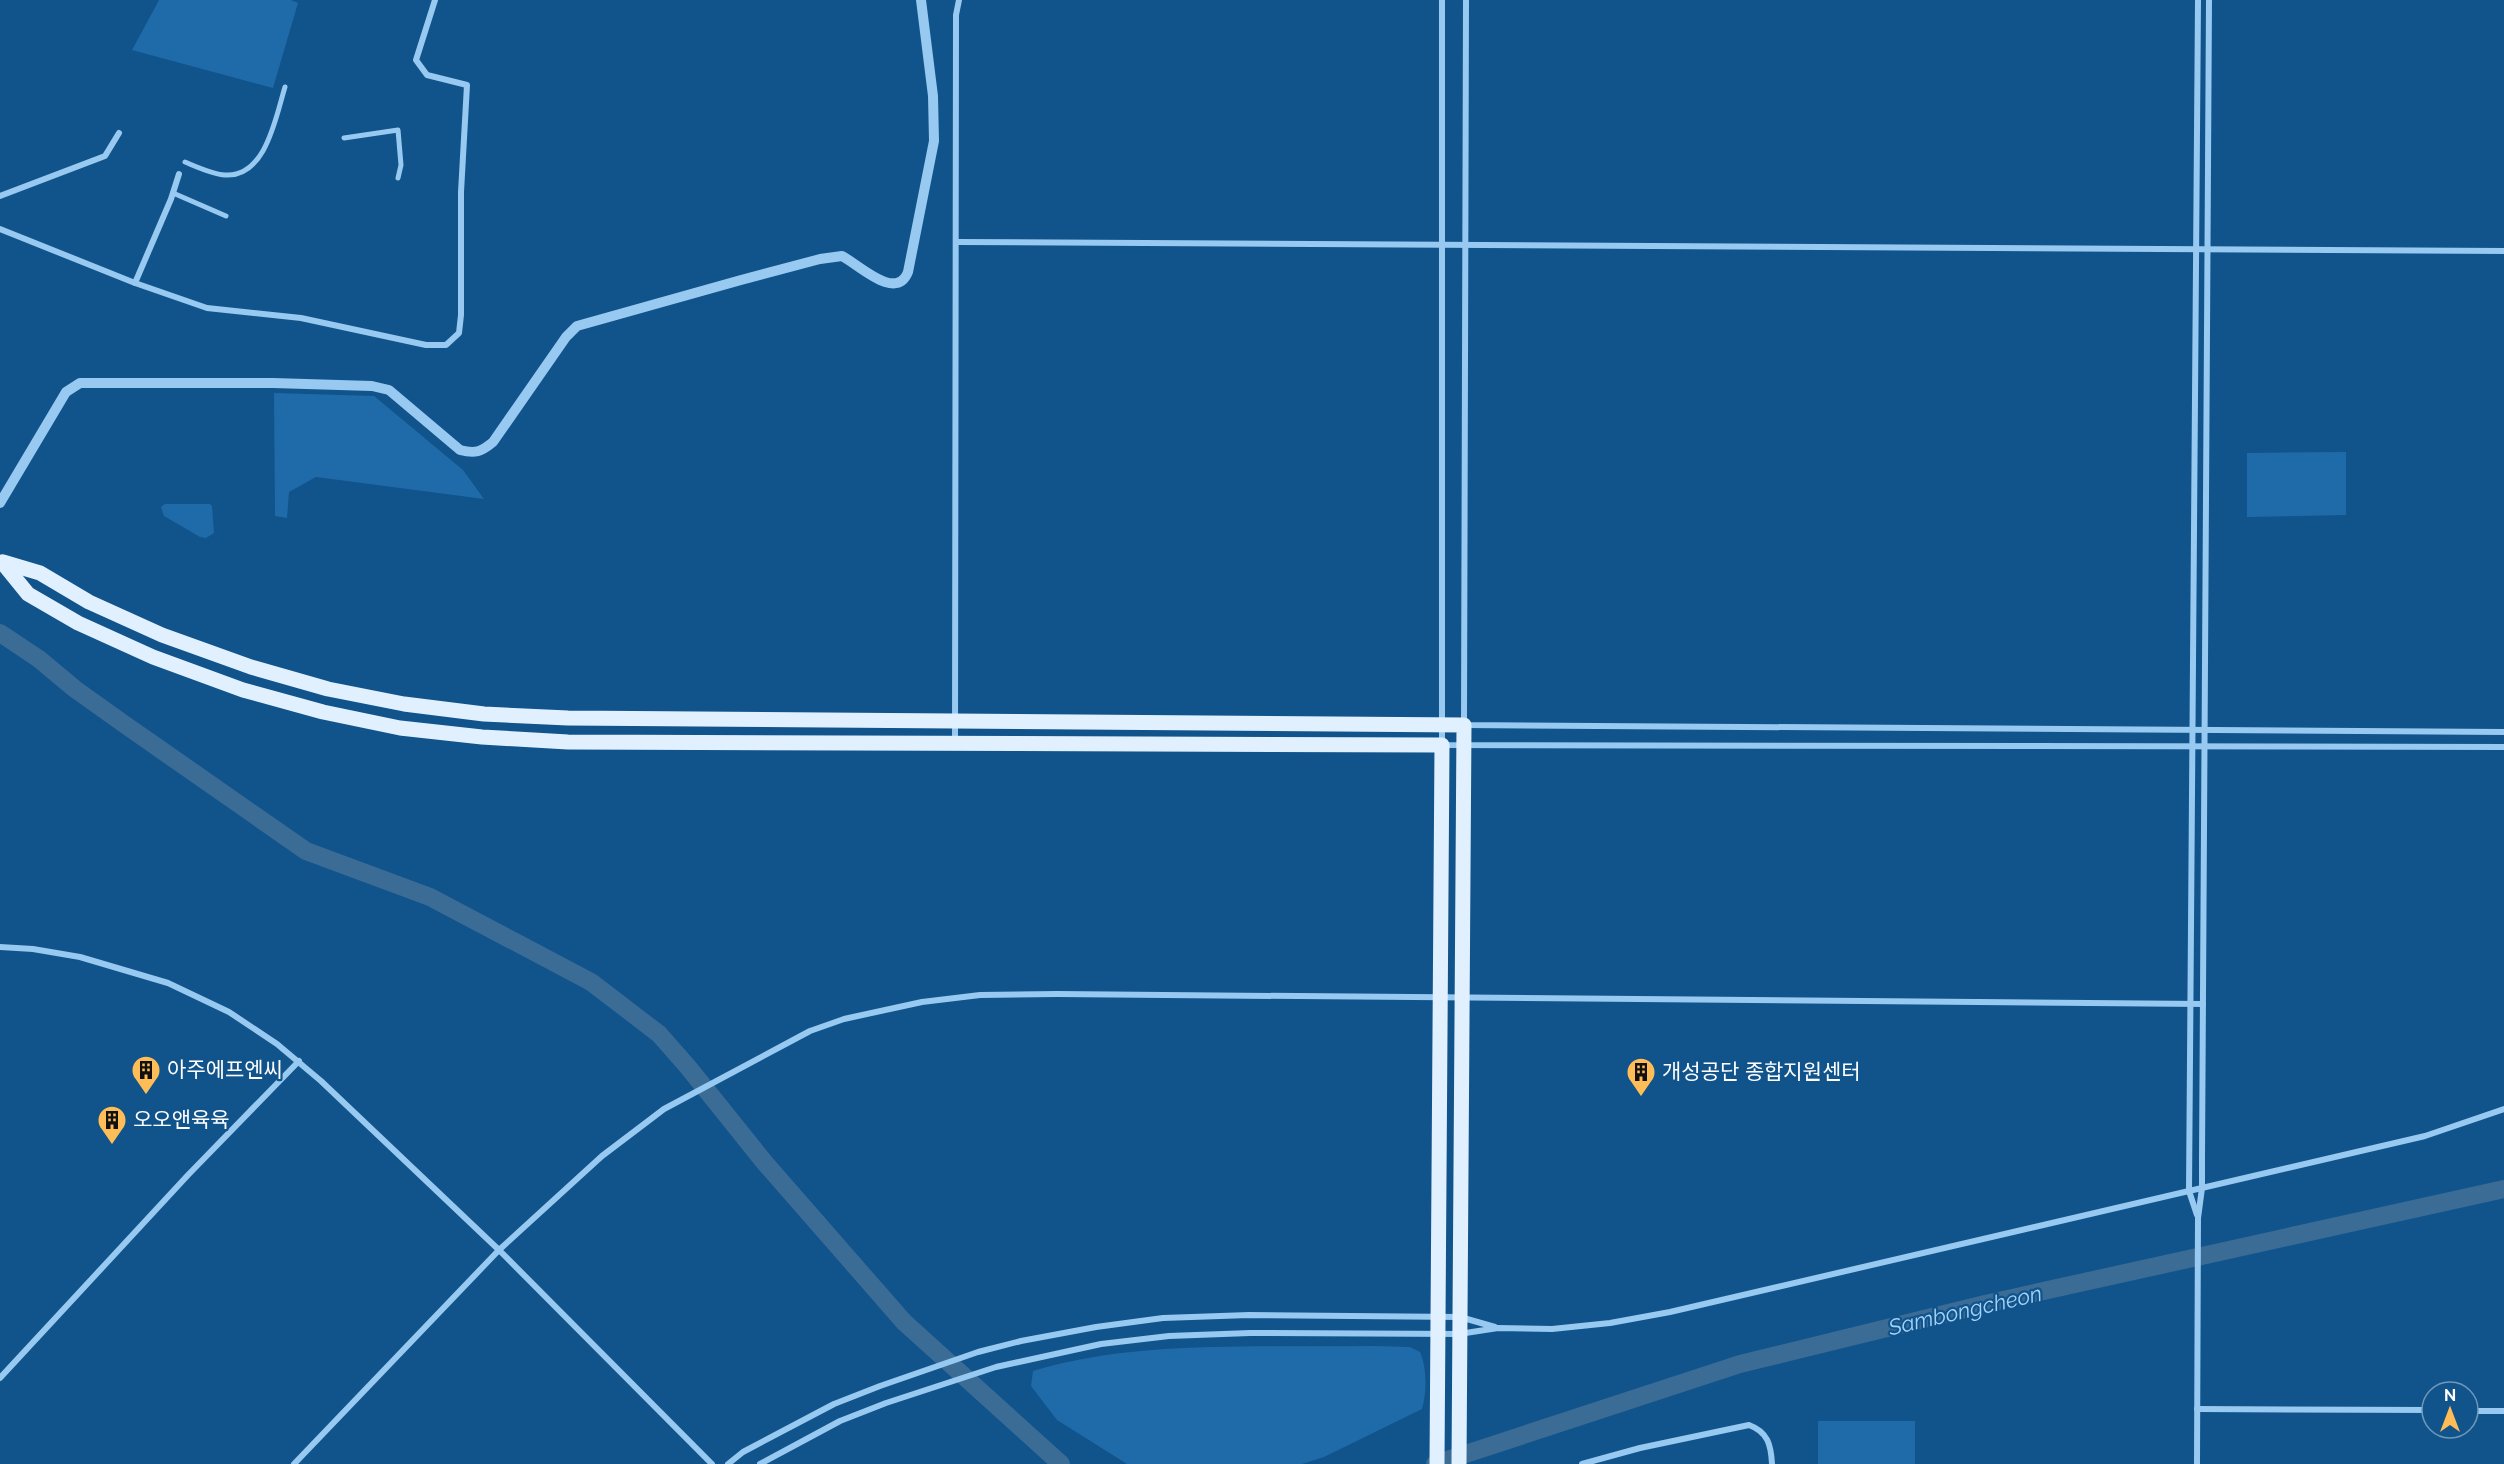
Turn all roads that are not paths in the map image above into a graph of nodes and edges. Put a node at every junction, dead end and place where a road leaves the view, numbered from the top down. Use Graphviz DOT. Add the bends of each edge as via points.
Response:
graph roads {
  1 [pos="435,0"];
  2 [pos="921,0"];
  3 [pos="959,0"];
  4 [pos="1443,0"];
  5 [pos="1466,0"];
  6 [pos="2198,0"];
  7 [pos="2209,0"];
  8 [pos="285,87"];
  9 [pos="119,133"];
  10 [pos="344,138"];
  11 [pos="185,162"];
  12 [pos="179,174"];
  13 [pos="398,178"];
  14 [pos="173,193"];
  15 [pos="0,195"];
  16 [pos="226,216"];
  17 [pos="0,229"];
  18 [pos="957,242"];
  19 [pos="1465,245"];
  20 [pos="1442,246"];
  21 [pos="2196,250"];
  22 [pos="2208,251"];
  23 [pos="2504,251"];
  24 [pos="135,283"];
  25 [pos="0,503"];
  26 [pos="2,561"];
  27 [pos="955,721"];
  28 [pos="1442,725"];
  29 [pos="1464,725"];
  30 [pos="2193,730"];
  31 [pos="2205,730"];
  32 [pos="2504,732"];
  33 [pos="955,743"];
  34 [pos="1442,745"];
  35 [pos="1463,745"];
  36 [pos="2192,746"];
  37 [pos="2205,746"];
  38 [pos="2504,747"];
  39 [pos="0,947"];
  40 [pos="1441,997"];
  41 [pos="1462,997"];
  42 [pos="2191,1004"];
  43 [pos="2203,1004"];
  44 [pos="299,1062"];
  45 [pos="2504,1109"];
  46 [pos="2202,1188"];
  47 [pos="2189,1191"];
  48 [pos="2198,1218"];
  49 [pos="499,1250"];
  50 [pos="1438,1317"];
  51 [pos="1460,1317"];
  52 [pos="1498,1328"];
  53 [pos="1438,1334"];
  54 [pos="1460,1334"];
  55 [pos="0,1378"];
  56 [pos="2197,1409"];
  57 [pos="2420,1410"];
  58 [pos="2480,1411"];
  59 [pos="2504,1411"];
  60 [pos="294,1464"];
  61 [pos="712,1464"];
  62 [pos="728,1464"];
  63 [pos="760,1464"];
  64 [pos="1437,1464"];
  65 [pos="1459,1464"];
  66 [pos="1582,1464"];
  67 [pos="1772,1464"];
  68 [pos="2197,1464"];
  1 -- 24 [label="street" via="416,60 427,75 467,85 459,333 446,345 426,345 301,318 207,308"];
  2 -- 25 [label="street" via="933,96 933,154 908,272 899,284 870,275 842,256 578,326 493,442 481,452 460,450 389,390 372,386 80,383 66,392"];
  3 -- 18 [label="street"];
  4 -- 20 [label="street"];
  5 -- 19 [label="street"];
  6 -- 21 [label="street"];
  7 -- 22 [label="street"];
  8 -- 11 [label="street" via="265,148 242,173 225,175"];
  9 -- 15 [label="street" via="105,156"];
  10 -- 13 [label="street" via="398,130"];
  12 -- 14 [label="street"];
  14 -- 16 [label="street"];
  14 -- 24 [label="street"];
  17 -- 24 [label="street"];
  18 -- 20 [label="street"];
  18 -- 27 [label="street"];
  19 -- 20 [label="street"];
  19 -- 21 [label="street"];
  19 -- 29 [label="street"];
  20 -- 28 [label="street"];
  21 -- 22 [label="street"];
  21 -- 30 [label="street"];
  22 -- 23 [label="street"];
  22 -- 31 [label="street"];
  26 -- 27 [label="main road" via="40,573 89,602 162,635 251,668 404,704 484,714 568,718"];
  26 -- 33 [label="main road" via="28,594 78,623 153,657 243,690 400,728 568,742"];
  27 -- 28 [label="main road"];
  27 -- 33 [label="street"];
  28 -- 29 [label="main road"];
  28 -- 34 [label="street"];
  29 -- 30 [label="street"];
  29 -- 35 [label="main road"];
  30 -- 31 [label="street"];
  30 -- 36 [label="street"];
  31 -- 32 [label="street"];
  31 -- 37 [label="street"];
  33 -- 34 [label="main road"];
  34 -- 35 [label="street"];
  34 -- 40 [label="main road"];
  35 -- 36 [label="street"];
  35 -- 41 [label="main road"];
  36 -- 37 [label="street"];
  36 -- 42 [label="street"];
  37 -- 38 [label="street"];
  37 -- 43 [label="street"];
  39 -- 44 [label="street" via="72,955 168,983 229,1012"];
  40 -- 41 [label="street"];
  40 -- 49 [label="street" via="980,995 922,1002 844,1019 810,1031 664,1109 602,1156"];
  40 -- 50 [label="main road"];
  41 -- 42 [label="street"];
  41 -- 51 [label="main road"];
  42 -- 43 [label="street"];
  42 -- 47 [label="street"];
  43 -- 46 [label="street"];
  44 -- 49 [label="street"];
  44 -- 55 [label="street"];
  45 -- 46 [label="street" via="2425,1136"];
  46 -- 47 [label="street"];
  46 -- 48 [label="street"];
  47 -- 48 [label="street"];
  47 -- 52 [label="street" via="1670,1312 1552,1329"];
  48 -- 56 [label="street"];
  49 -- 60 [label="street"];
  49 -- 61 [label="street"];
  50 -- 51 [label="street"];
  50 -- 53 [label="main road"];
  50 -- 62 [label="street" via="1163,1318 1021,1341 978,1352 834,1404 743,1452"];
  51 -- 52 [label="street"];
  51 -- 54 [label="main road"];
  52 -- 54 [label="street"];
  53 -- 54 [label="street"];
  53 -- 63 [label="street" via="1169,1336 1101,1344 996,1367 840,1420"];
  53 -- 64 [label="main road"];
  54 -- 65 [label="main road"];
  56 -- 57 [label="street"];
  56 -- 68 [label="street"];
  58 -- 59 [label="street"];
  66 -- 67 [label="street" via="1749,1425 1769,1441"];
}
